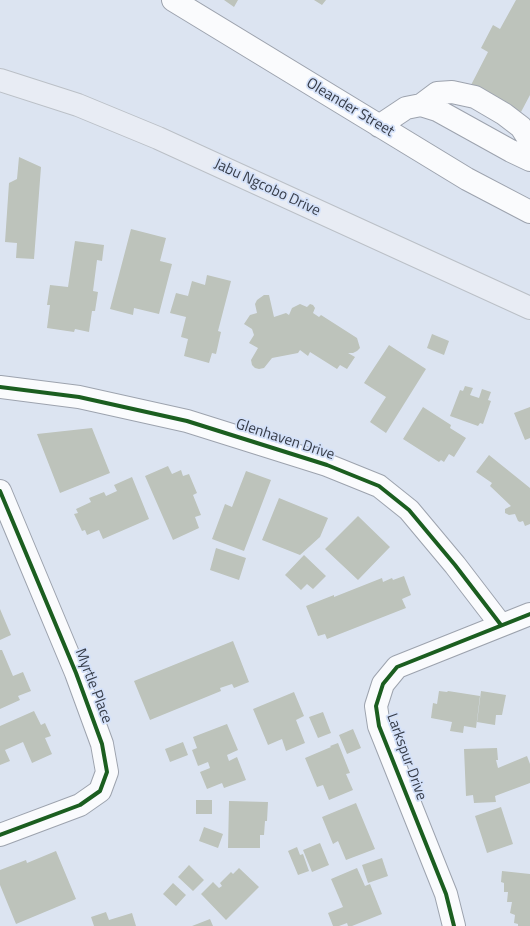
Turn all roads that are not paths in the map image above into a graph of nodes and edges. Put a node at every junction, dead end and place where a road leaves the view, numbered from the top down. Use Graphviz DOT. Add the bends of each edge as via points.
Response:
graph roads {
  1 [pos="173,0"];
  2 [pos="0,80"];
  3 [pos="421,105"];
  4 [pos="379,126"];
  5 [pos="530,141"];
  6 [pos="530,160"];
  7 [pos="530,212"];
  8 [pos="530,308"];
  9 [pos="0,387"];
  10 [pos="0,491"];
  11 [pos="530,614"];
  12 [pos="501,625"];
  13 [pos="0,835"];
  14 [pos="454,926"];
  1 -- 4 [label="street, Oleander Street"];
  2 -- 8 [label="main road, Jabu Ngcobo Drive" via="78,105 158,138"];
  3 -- 4 [label="street" via="406,108"];
  3 -- 5 [label="street" via="437,93 452,92 475,98 521,127"];
  3 -- 6 [label="street" via="437,110"];
  4 -- 7 [label="street, Oleander Street" via="467,179"];
  9 -- 12 [label="street, Glenhaven Drive" via="79,397 187,421 327,465 379,486 409,510"];
  10 -- 13 [label="street, Myrtle Place" via="76,673 102,744 107,772 100,790 80,805"];
  11 -- 12 [label="street, Larkspur Drive"];
  12 -- 14 [label="street, Larkspur Drive" via="397,667 383,684 376,706 379,726 446,894"];
}
